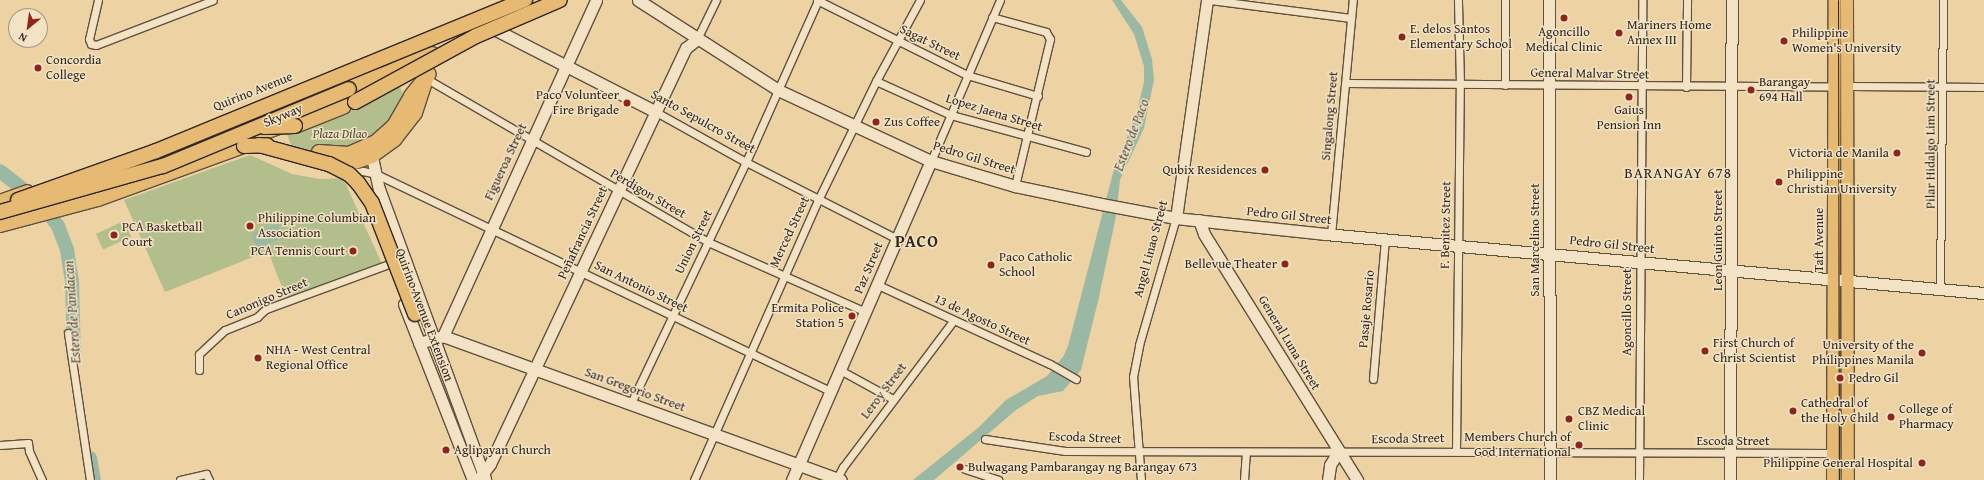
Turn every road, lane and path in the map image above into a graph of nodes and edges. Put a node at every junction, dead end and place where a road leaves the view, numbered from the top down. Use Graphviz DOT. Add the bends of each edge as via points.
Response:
graph roads {
  1 [pos="98,0"];
  2 [pos="213,0"];
  3 [pos="514,0"];
  4 [pos="525,0"];
  5 [pos="559,0"];
  6 [pos="596,0"];
  7 [pos="638,0"];
  8 [pos="716,0"];
  9 [pos="818,0"];
  10 [pos="920,0"];
  11 [pos="1000,0"];
  12 [pos="1209,0"];
  13 [pos="1353,0"];
  14 [pos="1458,0"];
  15 [pos="1505,0"];
  16 [pos="1549,0"];
  17 [pos="1642,0"];
  18 [pos="1687,0"];
  19 [pos="1732,0"];
  20 [pos="1835,0"];
  21 [pos="1847,0"];
  22 [pos="1943,0"];
  23 [pos="992,17"];
  24 [pos="1351,18"];
  25 [pos="456,24"];
  26 [pos="496,30"];
  27 [pos="476,36"];
  28 [pos="697,39"];
  29 [pos="898,40"];
  30 [pos="442,56"];
  31 [pos="568,66"];
  32 [pos="968,75"];
  33 [pos="428,77"];
  34 [pos="876,81"];
  35 [pos="1346,83"];
  36 [pos="1460,84"];
  37 [pos="1505,85"];
  38 [pos="1548,85"];
  39 [pos="1641,86"];
  40 [pos="1833,86"];
  41 [pos="1846,86"];
  42 [pos="1686,87"];
  43 [pos="1732,87"];
  44 [pos="1943,87"];
  45 [pos="1984,87"];
  46 [pos="778,90"];
  47 [pos="1038,96"];
  48 [pos="260,105"];
  49 [pos="656,112"];
  50 [pos="950,115"];
  51 [pos="264,120"];
  52 [pos="854,126"];
  53 [pos="268,132"];
  54 [pos="1027,136"];
  55 [pos="532,140"];
  56 [pos="238,144"];
  57 [pos="259,145"];
  58 [pos="370,152"];
  59 [pos="1086,152"];
  60 [pos="298,158"];
  61 [pos="931,161"];
  62 [pos="746,162"];
  63 [pos="348,167"];
  64 [pos="376,174"];
  65 [pos="1015,186"];
  66 [pos="618,191"];
  67 [pos="17,198"];
  68 [pos="819,198"];
  69 [pos="0,201"];
  70 [pos="60,203"];
  71 [pos="0,207"];
  72 [pos="0,212"];
  73 [pos="1176,218"];
  74 [pos="1199,220"];
  75 [pos="0,224"];
  76 [pos="490,230"];
  77 [pos="1331,235"];
  78 [pos="897,239"];
  79 [pos="1385,240"];
  80 [pos="708,242"];
  81 [pos="1458,247"];
  82 [pos="1548,252"];
  83 [pos="1639,261"];
  84 [pos="389,264"];
  85 [pos="1732,271"];
  86 [pos="581,272"];
  87 [pos="783,277"];
  88 [pos="1833,280"];
  89 [pos="1846,281"];
  90 [pos="878,284"];
  91 [pos="1940,289"];
  92 [pos="1984,293"];
  93 [pos="866,312"];
  94 [pos="415,314"];
  95 [pos="672,316"];
  96 [pos="953,321"];
  97 [pos="68,333"];
  98 [pos="438,337"];
  99 [pos="419,343"];
  100 [pos="749,352"];
  101 [pos="535,368"];
  102 [pos="199,370"];
  103 [pos="840,370"];
  104 [pos="1076,379"];
  105 [pos="1373,379"];
  106 [pos="830,391"];
  107 [pos="893,399"];
  108 [pos="631,403"];
  109 [pos="713,433"];
  110 [pos="985,439"];
  111 [pos="0,445"];
  112 [pos="1456,451"];
  113 [pos="1138,452"];
  114 [pos="1246,452"];
  115 [pos="1338,452"];
  116 [pos="1550,452"];
  117 [pos="1639,452"];
  118 [pos="1731,452"];
  119 [pos="1833,453"];
  120 [pos="799,464"];
  121 [pos="965,468"];
  122 [pos="208,477"];
  123 [pos="482,478"];
  124 [pos="42,480"];
  125 [pos="90,480"];
  126 [pos="183,480"];
  127 [pos="473,480"];
  128 [pos="694,480"];
  129 [pos="792,480"];
  130 [pos="838,480"];
  131 [pos="997,480"];
  132 [pos="1141,480"];
  133 [pos="1244,480"];
  134 [pos="1328,480"];
  135 [pos="1357,480"];
  136 [pos="1550,480"];
  137 [pos="1639,480"];
  138 [pos="1730,480"];
  139 [pos="1833,480"];
  140 [pos="1848,480"];
  1 -- 2 [label="street" via="89,39 91,44 96,45"];
  3 -- 25 [label="main road, Quirino Avenue"];
  4 -- 67 [label="highway, Skyway, bridge" via="191,138"];
  5 -- 26 [label="main road"];
  5 -- 27 [label="highway, Skyway, bridge"];
  6 -- 31 [label="main road, Figueroa Street"];
  7 -- 28 [label="main road, Pedro Gil Street"];
  8 -- 28 [label="street, Peñafrancia Street"];
  9 -- 29 [label="street, Sagat Street"];
  9 -- 46 [label="street, Union Street"];
  10 -- 29 [label="street, Merced Street"];
  11 -- 23 [label="street, Paz Street"];
  12 -- 24 [label="street"];
  12 -- 73 [label="main road, Angel Linao Street"];
  13 -- 24 [label="street, Singalong Street"];
  14 -- 36 [label="street, F. Benitez Street"];
  15 -- 37 [label="street"];
  16 -- 38 [label="main road, San Marcelino Street"];
  17 -- 39 [label="street, Agoncillo Street"];
  18 -- 42 [label="street"];
  19 -- 43 [label="main road, Leon Guinto Street"];
  20 -- 40 [label="main road, Taft Avenue"];
  21 -- 41 [label="main road, Taft Avenue"];
  22 -- 44 [label="street, Pilar Hidalgo Lim Street"];
  23 -- 32 [label="street, Paz Street"];
  23 -- 47 [label="street" via="1049,35"];
  24 -- 35 [label="street, Singalong Street"];
  25 -- 48 [label="main road, Quirino Avenue"];
  25 -- 51 [label="main road" via="437,40"];
  26 -- 30 [label="main road"];
  26 -- 31 [label="main road, Santo Sepulcro Street"];
  27 -- 70 [label="highway, bridge" via="349,105 295,126 243,131 102,183"];
  27 -- 72 [label="highway, Skyway, bridge" via="163,166"];
  28 -- 46 [label="main road, Pedro Gil Street"];
  28 -- 49 [label="main road, Peñafrancia Street" via="686,48"];
  29 -- 32 [label="street, Sagat Street"];
  29 -- 34 [label="street, Merced Street"];
  30 -- 33 [label="main road"];
  30 -- 53 [label="main road"];
  31 -- 49 [label="main road, Santo Sepulcro Street"];
  31 -- 55 [label="main road, Figueroa Street"];
  32 -- 47 [label="street, Sagat Street"];
  32 -- 50 [label="street, Paz Street"];
  33 -- 55 [label="street, Perdigon Street"];
  33 -- 58 [label="highway" via="411,96 394,126"];
  34 -- 50 [label="street, Lopez Jaena Street"];
  34 -- 52 [label="street, Merced Street"];
  35 -- 36 [label="street, General Malvar Street"];
  35 -- 77 [label="street, Singalong Street"];
  36 -- 37 [label="street, General Malvar Street"];
  36 -- 81 [label="street, F. Benitez Street"];
  37 -- 38 [label="street, General Malvar Street"];
  38 -- 39 [label="street, General Malvar Street"];
  38 -- 82 [label="main road, San Marcelino Street"];
  39 -- 42 [label="street, General Malvar Street"];
  39 -- 83 [label="street, Agoncillo Street"];
  40 -- 43 [label="street, General Malvar Street"];
  40 -- 88 [label="main road, Taft Avenue"];
  41 -- 44 [label="street"];
  41 -- 89 [label="main road, Taft Avenue"];
  42 -- 43 [label="street, General Malvar Street"];
  43 -- 85 [label="main road, Leon Guinto Street"];
  44 -- 45 [label="street"];
  44 -- 91 [label="street, Pilar Hidalgo Lim Street"];
  46 -- 52 [label="main road, Pedro Gil Street"];
  46 -- 62 [label="street, Union Street"];
  47 -- 54 [label="street"];
  48 -- 51 [label="main road"];
  48 -- 67 [label="main road, Quirino Avenue"];
  49 -- 62 [label="street, Santo Sepulcro Street"];
  49 -- 66 [label="main road, Peñafrancia Street"];
  50 -- 54 [label="street, Lopez Jaena Street"];
  50 -- 61 [label="street, Paz Street"];
  51 -- 53 [label="main road"];
  52 -- 61 [label="main road, Pedro Gil Street"];
  52 -- 68 [label="street, Merced Street"];
  53 -- 56 [label="main road"];
  53 -- 60 [label="main road" via="282,147"];
  54 -- 59 [label="street, Lopez Jaena Street"];
  54 -- 65 [label="street"];
  55 -- 66 [label="street, Perdigon Street"];
  55 -- 76 [label="main road, Figueroa Street"];
  56 -- 60 [label="main road" via="266,146"];
  56 -- 70 [label="main road" via="98,193"];
  57 -- 58 [label="highway, bridge" via="287,145 332,154"];
  57 -- 75 [label="highway, bridge" via="244,146 98,199"];
  57 -- 94 [label="highway, bridge" via="329,164 349,174 358,183 372,203"];
  58 -- 63 [label="main road"];
  58 -- 64 [label="main road, Quirino Avenue Extension"];
  60 -- 63 [label="main road" via="315,164"];
  61 -- 65 [label="main road, Pedro Gil Street"];
  61 -- 78 [label="main road, Paz Street"];
  62 -- 68 [label="street, Santo Sepulcro Street"];
  62 -- 80 [label="street, Union Street"];
  63 -- 64 [label="street, San Antonio Street"];
  63 -- 84 [label="main road, Quirino Avenue Extension" via="360,188"];
  64 -- 76 [label="street, San Antonio Street"];
  64 -- 98 [label="main road, Quirino Avenue Extension"];
  65 -- 73 [label="main road, Pedro Gil Street"];
  66 -- 80 [label="street, Perdigon Street"];
  66 -- 86 [label="main road, Peñafrancia Street"];
  67 -- 69 [label="main road, Quirino Avenue"];
  67 -- 71 [label="highway, Skyway"];
  68 -- 78 [label="street, Santo Sepulcro Street"];
  68 -- 87 [label="street, Merced Street"];
  70 -- 75 [label="main road"];
  73 -- 74 [label="main road, Pedro Gil Street"];
  73 -- 113 [label="street, Angel Linao Street" via="1139,345 1133,377"];
  74 -- 77 [label="main road, Pedro Gil Street"];
  74 -- 115 [label="main road, General Luna Street" via="1204,234"];
  76 -- 86 [label="street, San Antonio Street"];
  76 -- 98 [label="main road, Figueroa Street"];
  77 -- 79 [label="main road, Pedro Gil Street"];
  78 -- 90 [label="main road, Paz Street"];
  79 -- 81 [label="main road, Pedro Gil Street"];
  79 -- 105 [label="street, Pasaje Rosario"];
  80 -- 87 [label="street, Perdigon Street"];
  80 -- 95 [label="street, Union Street"];
  81 -- 82 [label="main road, Pedro Gil Street"];
  81 -- 112 [label="street, F. Benitez Street"];
  82 -- 83 [label="main road, Pedro Gil Street"];
  82 -- 116 [label="main road, San Marcelino Street"];
  83 -- 85 [label="main road, Pedro Gil Street"];
  83 -- 117 [label="street, Agoncillo Street"];
  84 -- 99 [label="main road, Quirino Avenue Extension"];
  84 -- 102 [label="street, Canonigo Street" via="266,309 257,317 224,330 199,354"];
  85 -- 88 [label="main road, Pedro Gil Street"];
  85 -- 118 [label="main road, Leon Guinto Street"];
  86 -- 95 [label="street, San Antonio Street"];
  86 -- 101 [label="main road, Peñafrancia Street"];
  87 -- 93 [label="street, Perdigon Street"];
  87 -- 100 [label="street, Merced Street"];
  88 -- 89 [label="main road, Pedro Gil Street"];
  88 -- 119 [label="main road, Taft Avenue"];
  89 -- 91 [label="main road, Pedro Gil Street"];
  89 -- 140 [label="main road, Taft Avenue"];
  90 -- 93 [label="main road, Paz Street"];
  90 -- 96 [label="street, 13 de Agosto Street"];
  91 -- 92 [label="main road, Pedro Gil Street"];
  93 -- 103 [label="main road, Paz Street"];
  95 -- 100 [label="street, San Antonio Street"];
  95 -- 108 [label="street, Union Street"];
  96 -- 104 [label="street, 13 de Agosto Street" via="1050,364"];
  96 -- 107 [label="street, Leroy Street"];
  97 -- 125 [label="street"];
  98 -- 99 [label="main road"];
  98 -- 101 [label="main road, San Gregorio Street"];
  98 -- 123 [label="main road, Quirino Avenue Extension"];
  99 -- 127 [label="main road, Quirino Avenue Extension"];
  100 -- 106 [label="street, San Antonio Street"];
  100 -- 109 [label="street, Merced Street"];
  101 -- 108 [label="main road, San Gregorio Street"];
  101 -- 123 [label="main road, Peñafrancia Street"];
  103 -- 106 [label="main road, Paz Street"];
  103 -- 107 [label="street"];
  106 -- 120 [label="main road, Paz Street"];
  107 -- 130 [label="street, Leroy Street" via="843,466"];
  108 -- 109 [label="main road, San Gregorio Street"];
  109 -- 120 [label="main road, San Gregorio Street"];
  109 -- 128 [label="street, Merced Street"];
  110 -- 113 [label="street, Escoda Street" via="1064,451"];
  111 -- 124 [label="street" via="28,443"];
  112 -- 115 [label="street, Escoda Street"];
  112 -- 116 [label="street, Escoda Street"];
  113 -- 114 [label="street, Escoda Street"];
  113 -- 132 [label="street, Angel Linao Street"];
  114 -- 115 [label="street, Escoda Street"];
  114 -- 133 [label="street"];
  115 -- 134 [label="main road" via="1330,465"];
  115 -- 135 [label="main road, General Luna Street"];
  116 -- 117 [label="street, Escoda Street"];
  116 -- 136 [label="main road, San Marcelino Street"];
  117 -- 118 [label="street, Escoda Street"];
  117 -- 137 [label="street, Agoncillo Street"];
  118 -- 119 [label="street, Escoda Street"];
  118 -- 138 [label="main road, Leon Guinto Street"];
  119 -- 139 [label="main road, Taft Avenue"];
  120 -- 129 [label="main road, Paz Street"];
  120 -- 130 [label="main road, San Gregorio Street"];
  121 -- 131 [label="street"];
  122 -- 126 [label="street"];
}
